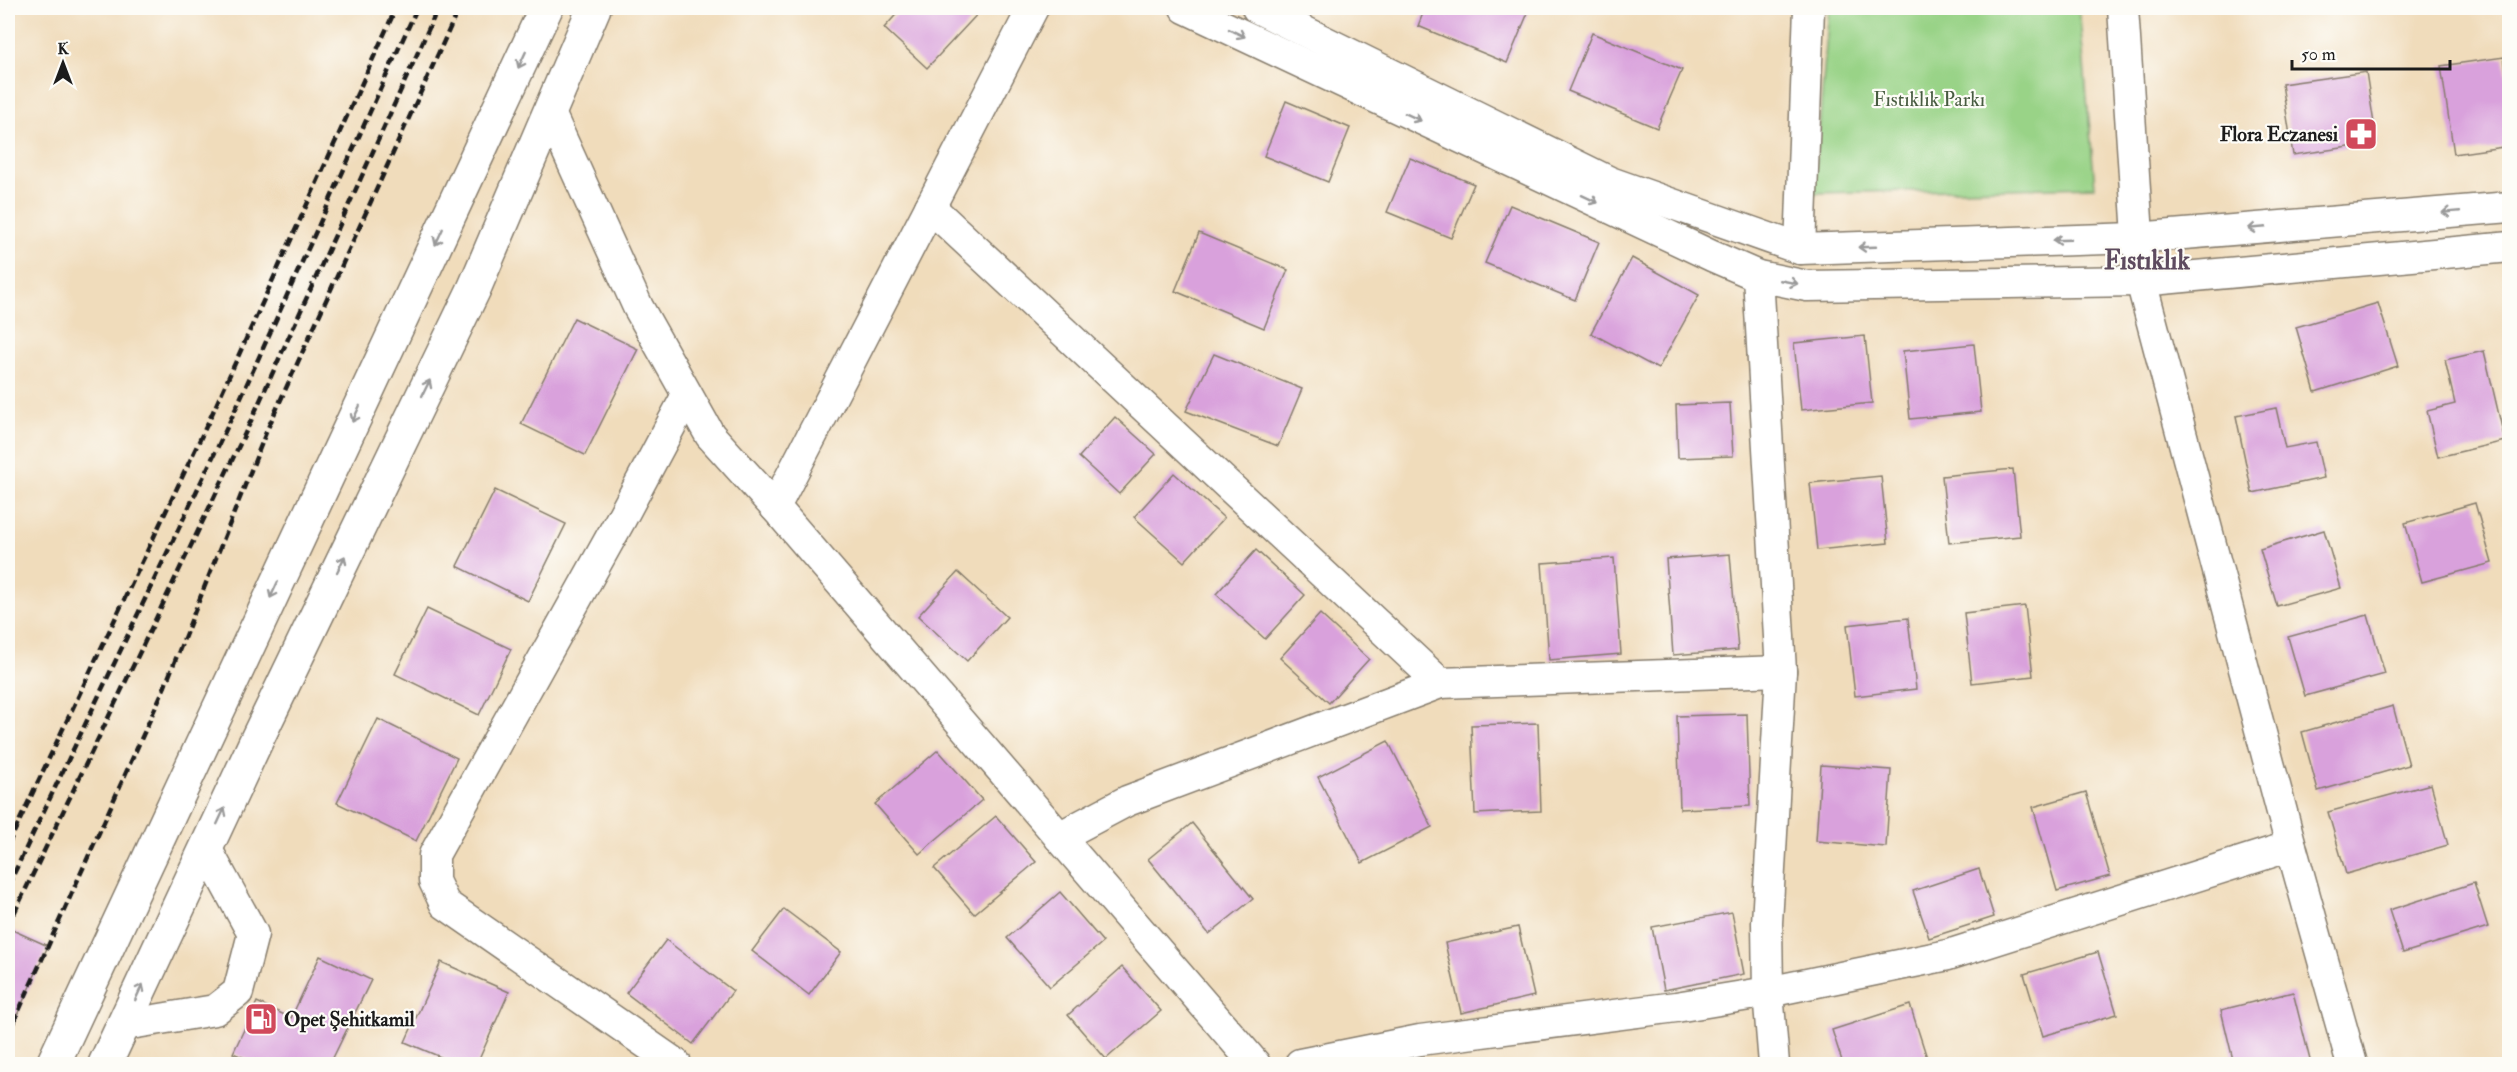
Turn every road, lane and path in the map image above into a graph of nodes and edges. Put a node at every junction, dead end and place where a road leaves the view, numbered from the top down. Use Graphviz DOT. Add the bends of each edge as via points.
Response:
graph roads {
  1 [pos="546,8"];
  2 [pos="594,8"];
  3 [pos="1033,8"];
  4 [pos="1185,8"];
  5 [pos="1257,8"];
  6 [pos="1809,8"];
  7 [pos="2123,8"];
  8 [pos="549,111"];
  9 [pos="930,207"];
  10 [pos="2510,207"];
  11 [pos="2136,238"];
  12 [pos="2510,247"];
  13 [pos="1800,249"];
  14 [pos="1758,276"];
  15 [pos="2141,281"];
  16 [pos="687,395"];
  17 [pos="775,507"];
  18 [pos="1781,671"];
  19 [pos="1440,683"];
  20 [pos="1059,837"];
  21 [pos="2290,846"];
  22 [pos="206,848"];
  23 [pos="1768,992"];
  24 [pos="124,1025"];
  25 [pos="52,1065"];
  26 [pos="105,1065"];
  27 [pos="676,1065"];
  28 [pos="1255,1065"];
  29 [pos="1300,1065"];
  30 [pos="1774,1065"];
  31 [pos="2352,1065"];
  1 -- 25 [label="main road, one-way"];
  2 -- 8 [label="main road"];
  3 -- 9 [label="street"];
  4 -- 14 [label="street, one-way"];
  5 -- 13 [label="street" via="1610,182"];
  6 -- 13 [label="street"];
  7 -- 11 [label="street"];
  8 -- 16 [label="street" via="638,307"];
  22 -- 8 [label="main road, one-way" via="474,289"];
  9 -- 17 [label="street"];
  9 -- 19 [label="street"];
  10 -- 11 [label="street, one-way"];
  11 -- 13 [label="street, one-way"];
  11 -- 15 [label="street"];
  12 -- 15 [label="street"];
  14 -- 15 [label="street, one-way" via="1808,286"];
  14 -- 18 [label="street"];
  15 -- 21 [label="street"];
  16 -- 17 [label="street" via="710,435"];
  16 -- 27 [label="street" via="434,855 434,881 445,904"];
  17 -- 20 [label="street"];
  18 -- 19 [label="street"];
  18 -- 23 [label="street" via="1767,923"];
  19 -- 20 [label="street" via="1127,801"];
  20 -- 28 [label="street"];
  21 -- 23 [label="street" via="1948,955"];
  21 -- 31 [label="street"];
  24 -- 22 [label="main road, one-way"];
  22 -- 24 [label="street" via="253,934 238,992 215,1010"];
  23 -- 29 [label="street" via="1420,1040"];
  23 -- 30 [label="street"];
  24 -- 26 [label="main road"];
}
